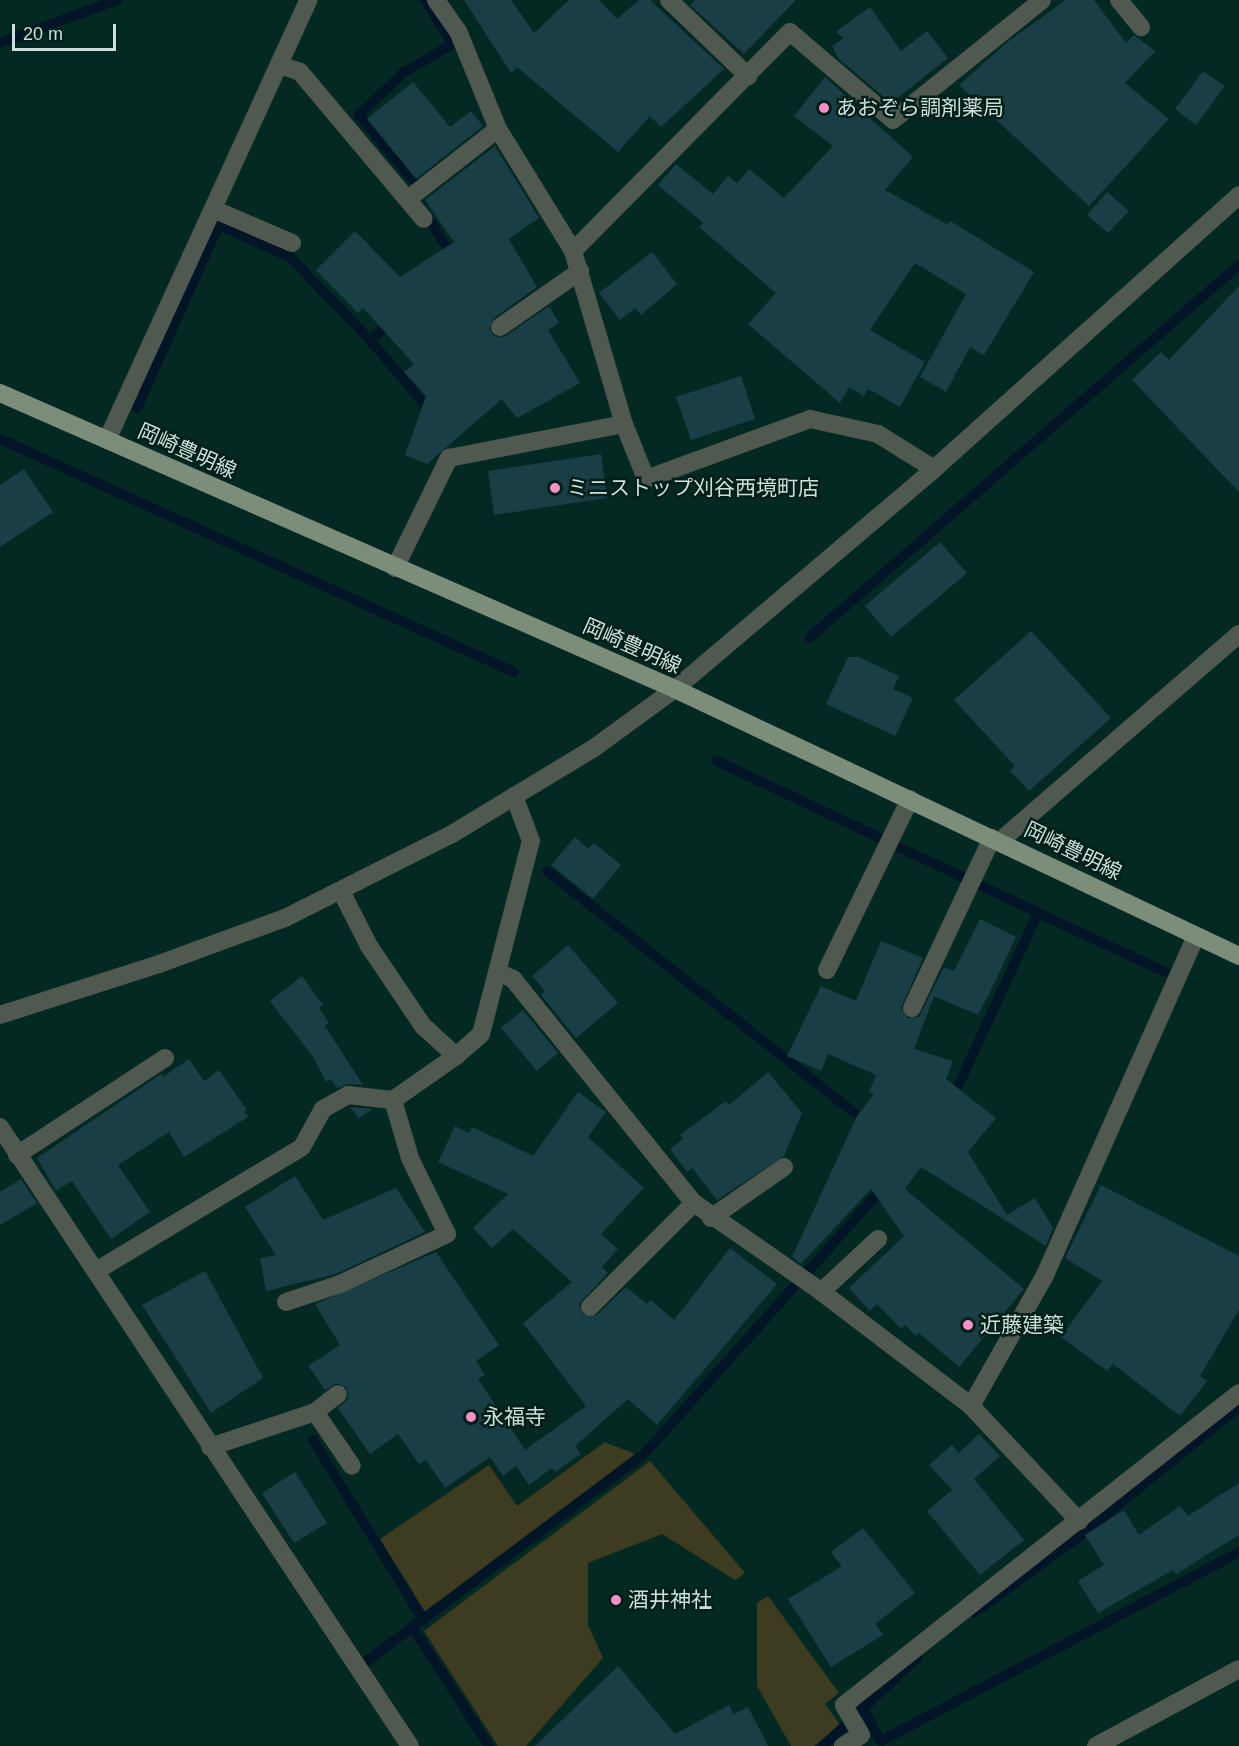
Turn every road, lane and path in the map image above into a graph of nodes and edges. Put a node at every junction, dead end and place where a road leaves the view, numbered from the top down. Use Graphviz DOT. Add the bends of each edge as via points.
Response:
graph roads {
  1 [pos="308,0"];
  2 [pos="436,0"];
  3 [pos="669,0"];
  4 [pos="1042,0"];
  5 [pos="1119,0"];
  6 [pos="1141,27"];
  7 [pos="279,65"];
  8 [pos="748,76"];
  9 [pos="498,129"];
  10 [pos="1239,195"];
  11 [pos="408,199"];
  12 [pos="213,209"];
  13 [pos="424,219"];
  14 [pos="292,243"];
  15 [pos="573,251"];
  16 [pos="580,272"];
  17 [pos="500,327"];
  18 [pos="0,393"];
  19 [pos="624,424"];
  20 [pos="108,440"];
  21 [pos="934,469"];
  22 [pos="395,568"];
  23 [pos="1239,634"];
  24 [pos="675,689"];
  25 [pos="514,796"];
  26 [pos="910,799"];
  27 [pos="996,839"];
  28 [pos="341,891"];
  29 [pos="1196,936"];
  30 [pos="1239,956"];
  31 [pos="827,970"];
  32 [pos="498,972"];
  33 [pos="912,1008"];
  34 [pos="0,1014"];
  35 [pos="456,1056"];
  36 [pos="165,1058"];
  37 [pos="393,1100"];
  38 [pos="0,1127"];
  39 [pos="17,1155"];
  40 [pos="784,1167"];
  41 [pos="694,1203"];
  42 [pos="711,1218"];
  43 [pos="878,1239"];
  44 [pos="96,1270"];
  45 [pos="820,1291"];
  46 [pos="286,1302"];
  47 [pos="590,1307"];
  48 [pos="338,1394"];
  49 [pos="1239,1394"];
  50 [pos="971,1406"];
  51 [pos="315,1412"];
  52 [pos="210,1447"];
  53 [pos="352,1466"];
  54 [pos="1079,1521"];
  55 [pos="1239,1669"];
  56 [pos="410,1746"];
  57 [pos="843,1746"];
  58 [pos="1096,1746"];
  1 -- 7 [label="street"];
  2 -- 9 [label="street" via="458,31"];
  3 -- 8 [label="street"];
  4 -- 8 [label="street" via="893,120 790,32"];
  5 -- 6 [label="street"];
  7 -- 11 [label="street" via="300,72"];
  7 -- 12 [label="street"];
  8 -- 15 [label="street"];
  9 -- 11 [label="street"];
  9 -- 15 [label="street"];
  10 -- 21 [label="street"];
  11 -- 13 [label="street"];
  12 -- 14 [label="street"];
  12 -- 20 [label="street"];
  15 -- 16 [label="street"];
  16 -- 17 [label="street"];
  16 -- 19 [label="street"];
  18 -- 20 [label="main road, 岡崎豊明線"];
  19 -- 21 [label="street" via="646,479 810,419 878,434"];
  19 -- 22 [label="street" via="449,458"];
  20 -- 22 [label="main road, 岡崎豊明線"];
  21 -- 24 [label="street"];
  22 -- 24 [label="main road, 岡崎豊明線"];
  23 -- 27 [label="street"];
  24 -- 25 [label="street" via="594,748"];
  24 -- 26 [label="main road, 岡崎豊明線"];
  25 -- 28 [label="street" via="452,834"];
  25 -- 32 [label="street" via="531,841"];
  26 -- 27 [label="main road, 岡崎豊明線"];
  26 -- 31 [label="street"];
  27 -- 29 [label="main road, 岡崎豊明線"];
  27 -- 33 [label="street"];
  28 -- 34 [label="street" via="246,934"];
  28 -- 35 [label="street" via="369,946 423,1026"];
  29 -- 30 [label="main road, 岡崎豊明線"];
  29 -- 50 [label="street" via="1045,1275"];
  32 -- 35 [label="street" via="481,1034"];
  32 -- 41 [label="street" via="513,979"];
  35 -- 37 [label="street"];
  36 -- 39 [label="street"];
  37 -- 44 [label="street" via="348,1095 323,1109 302,1147"];
  37 -- 46 [label="street" via="410,1158 447,1234 340,1284"];
  38 -- 39 [label="street"];
  39 -- 44 [label="street"];
  40 -- 42 [label="street"];
  41 -- 42 [label="street"];
  41 -- 47 [label="street"];
  42 -- 45 [label="street"];
  43 -- 45 [label="street"];
  44 -- 52 [label="street"];
  45 -- 50 [label="street"];
  48 -- 51 [label="street"];
  49 -- 54 [label="street"];
  50 -- 54 [label="street"];
  51 -- 52 [label="street"];
  51 -- 53 [label="street"];
  52 -- 56 [label="street"];
  54 -- 57 [label="street" via="844,1705 861,1735"];
  55 -- 58 [label="street"];
}
